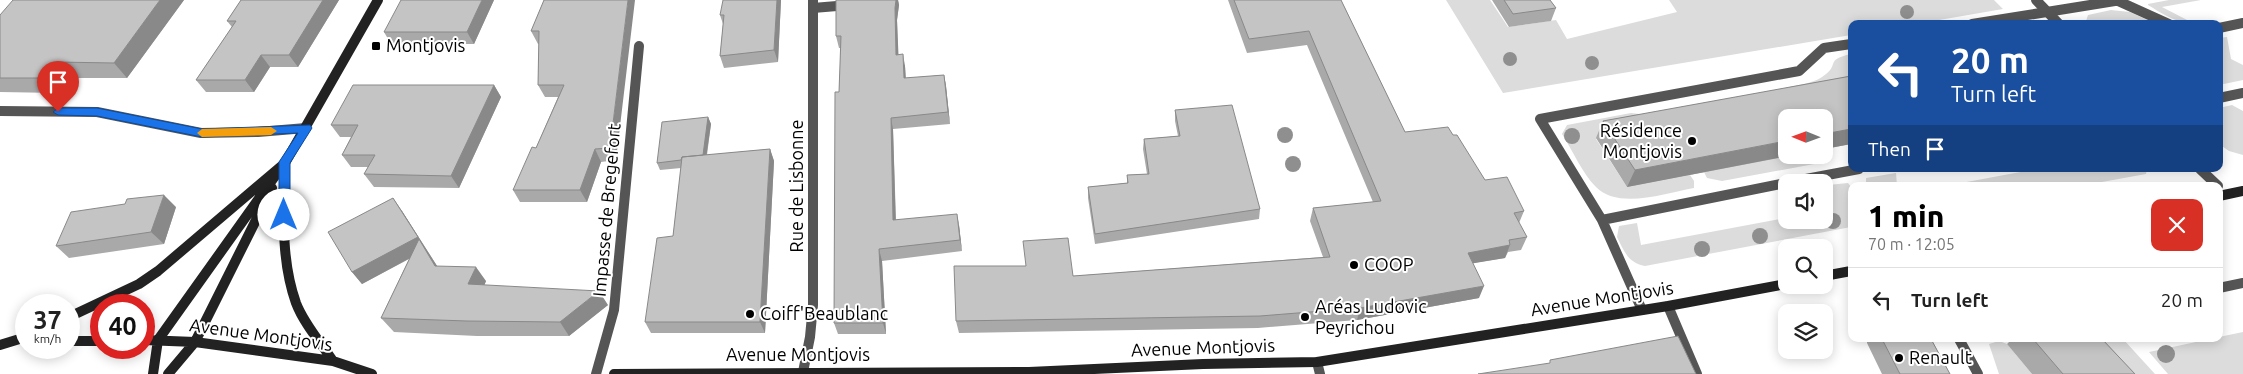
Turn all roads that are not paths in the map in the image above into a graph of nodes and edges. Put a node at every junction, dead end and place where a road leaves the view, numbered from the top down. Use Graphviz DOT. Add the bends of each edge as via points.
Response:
graph roads {
  1 [pos="378,0"];
  2 [pos="2036,0"];
  3 [pos="2120,0"];
  4 [pos="813,4"];
  5 [pos="858,4"];
  6 [pos="2047,11"];
  7 [pos="1995,20"];
  8 [pos="2056,20"];
  9 [pos="2162,20"];
  10 [pos="2243,23"];
  11 [pos="2223,27"];
  12 [pos="1848,44"];
  13 [pos="638,46"];
  14 [pos="2243,93"];
  15 [pos="2223,97"];
  16 [pos="0,111"];
  17 [pos="306,128"];
  18 [pos="285,162"];
  19 [pos="1848,171"];
  20 [pos="2203,172"];
  21 [pos="1833,174"];
  22 [pos="2212,182"];
  23 [pos="1778,185"];
  24 [pos="2223,191"];
  25 [pos="2243,191"];
  26 [pos="1602,220"];
  27 [pos="1848,272"];
  28 [pos="1833,274"];
  29 [pos="2243,283"];
  30 [pos="1778,285"];
  31 [pos="2223,287"];
  32 [pos="1668,306"];
  33 [pos="1642,310"];
  34 [pos="80,312"];
  35 [pos="158,340"];
  36 [pos="14,342"];
  37 [pos="195,342"];
  38 [pos="1961,342"];
  39 [pos="0,345"];
  40 [pos="333,361"];
  41 [pos="1317,362"];
  42 [pos="803,372"];
  43 [pos="153,374"];
  44 [pos="168,374"];
  45 [pos="372,374"];
  46 [pos="596,374"];
  47 [pos="614,374"];
  48 [pos="1320,374"];
  49 [pos="1697,374"];
  50 [pos="1978,374"];
  1 -- 17 [label="main road"];
  2 -- 6 [label="street"];
  3 -- 6 [label="street"];
  3 -- 9 [label="street"];
  4 -- 5 [label="street"];
  4 -- 42 [label="street, Rue de Lisbonne" via="813,305"];
  6 -- 7 [label="street"];
  6 -- 8 [label="street"];
  10 -- 11 [label="street"];
  12 -- 26 [label="street" via="1824,48 1799,72 1540,119"];
  13 -- 46 [label="street, Impasse de Bregefort" via="614,310"];
  14 -- 15 [label="street"];
  16 -- 17 [label="street" via="97,112 202,133"];
  17 -- 18 [label="main road"];
  18 -- 34 [label="main road" via="158,271 139,284"];
  18 -- 35 [label="main road"];
  18 -- 37 [label="main road"];
  18 -- 40 [label="main road" via="284,250 296,302"];
  19 -- 21 [label="street"];
  20 -- 22 [label="street"];
  23 -- 26 [label="street"];
  24 -- 25 [label="main road"];
  26 -- 33 [label="street"];
  27 -- 28 [label="main road"];
  29 -- 31 [label="street"];
  30 -- 32 [label="main road, Avenue Montjovis"];
  32 -- 33 [label="main road, Avenue Montjovis"];
  32 -- 49 [label="street"];
  33 -- 41 [label="main road, Avenue Montjovis"];
  35 -- 37 [label="main road, Avenue Montjovis"];
  35 -- 43 [label="main road"];
  36 -- 39 [label="main road"];
  37 -- 40 [label="main road, Avenue Montjovis"];
  37 -- 44 [label="main road"];
  38 -- 50 [label="street"];
  40 -- 45 [label="main road, Avenue Montjovis"];
  41 -- 42 [label="main road, Avenue Montjovis" via="1029,372"];
  41 -- 48 [label="street"];
  42 -- 47 [label="main road, Avenue Montjovis"];
}
